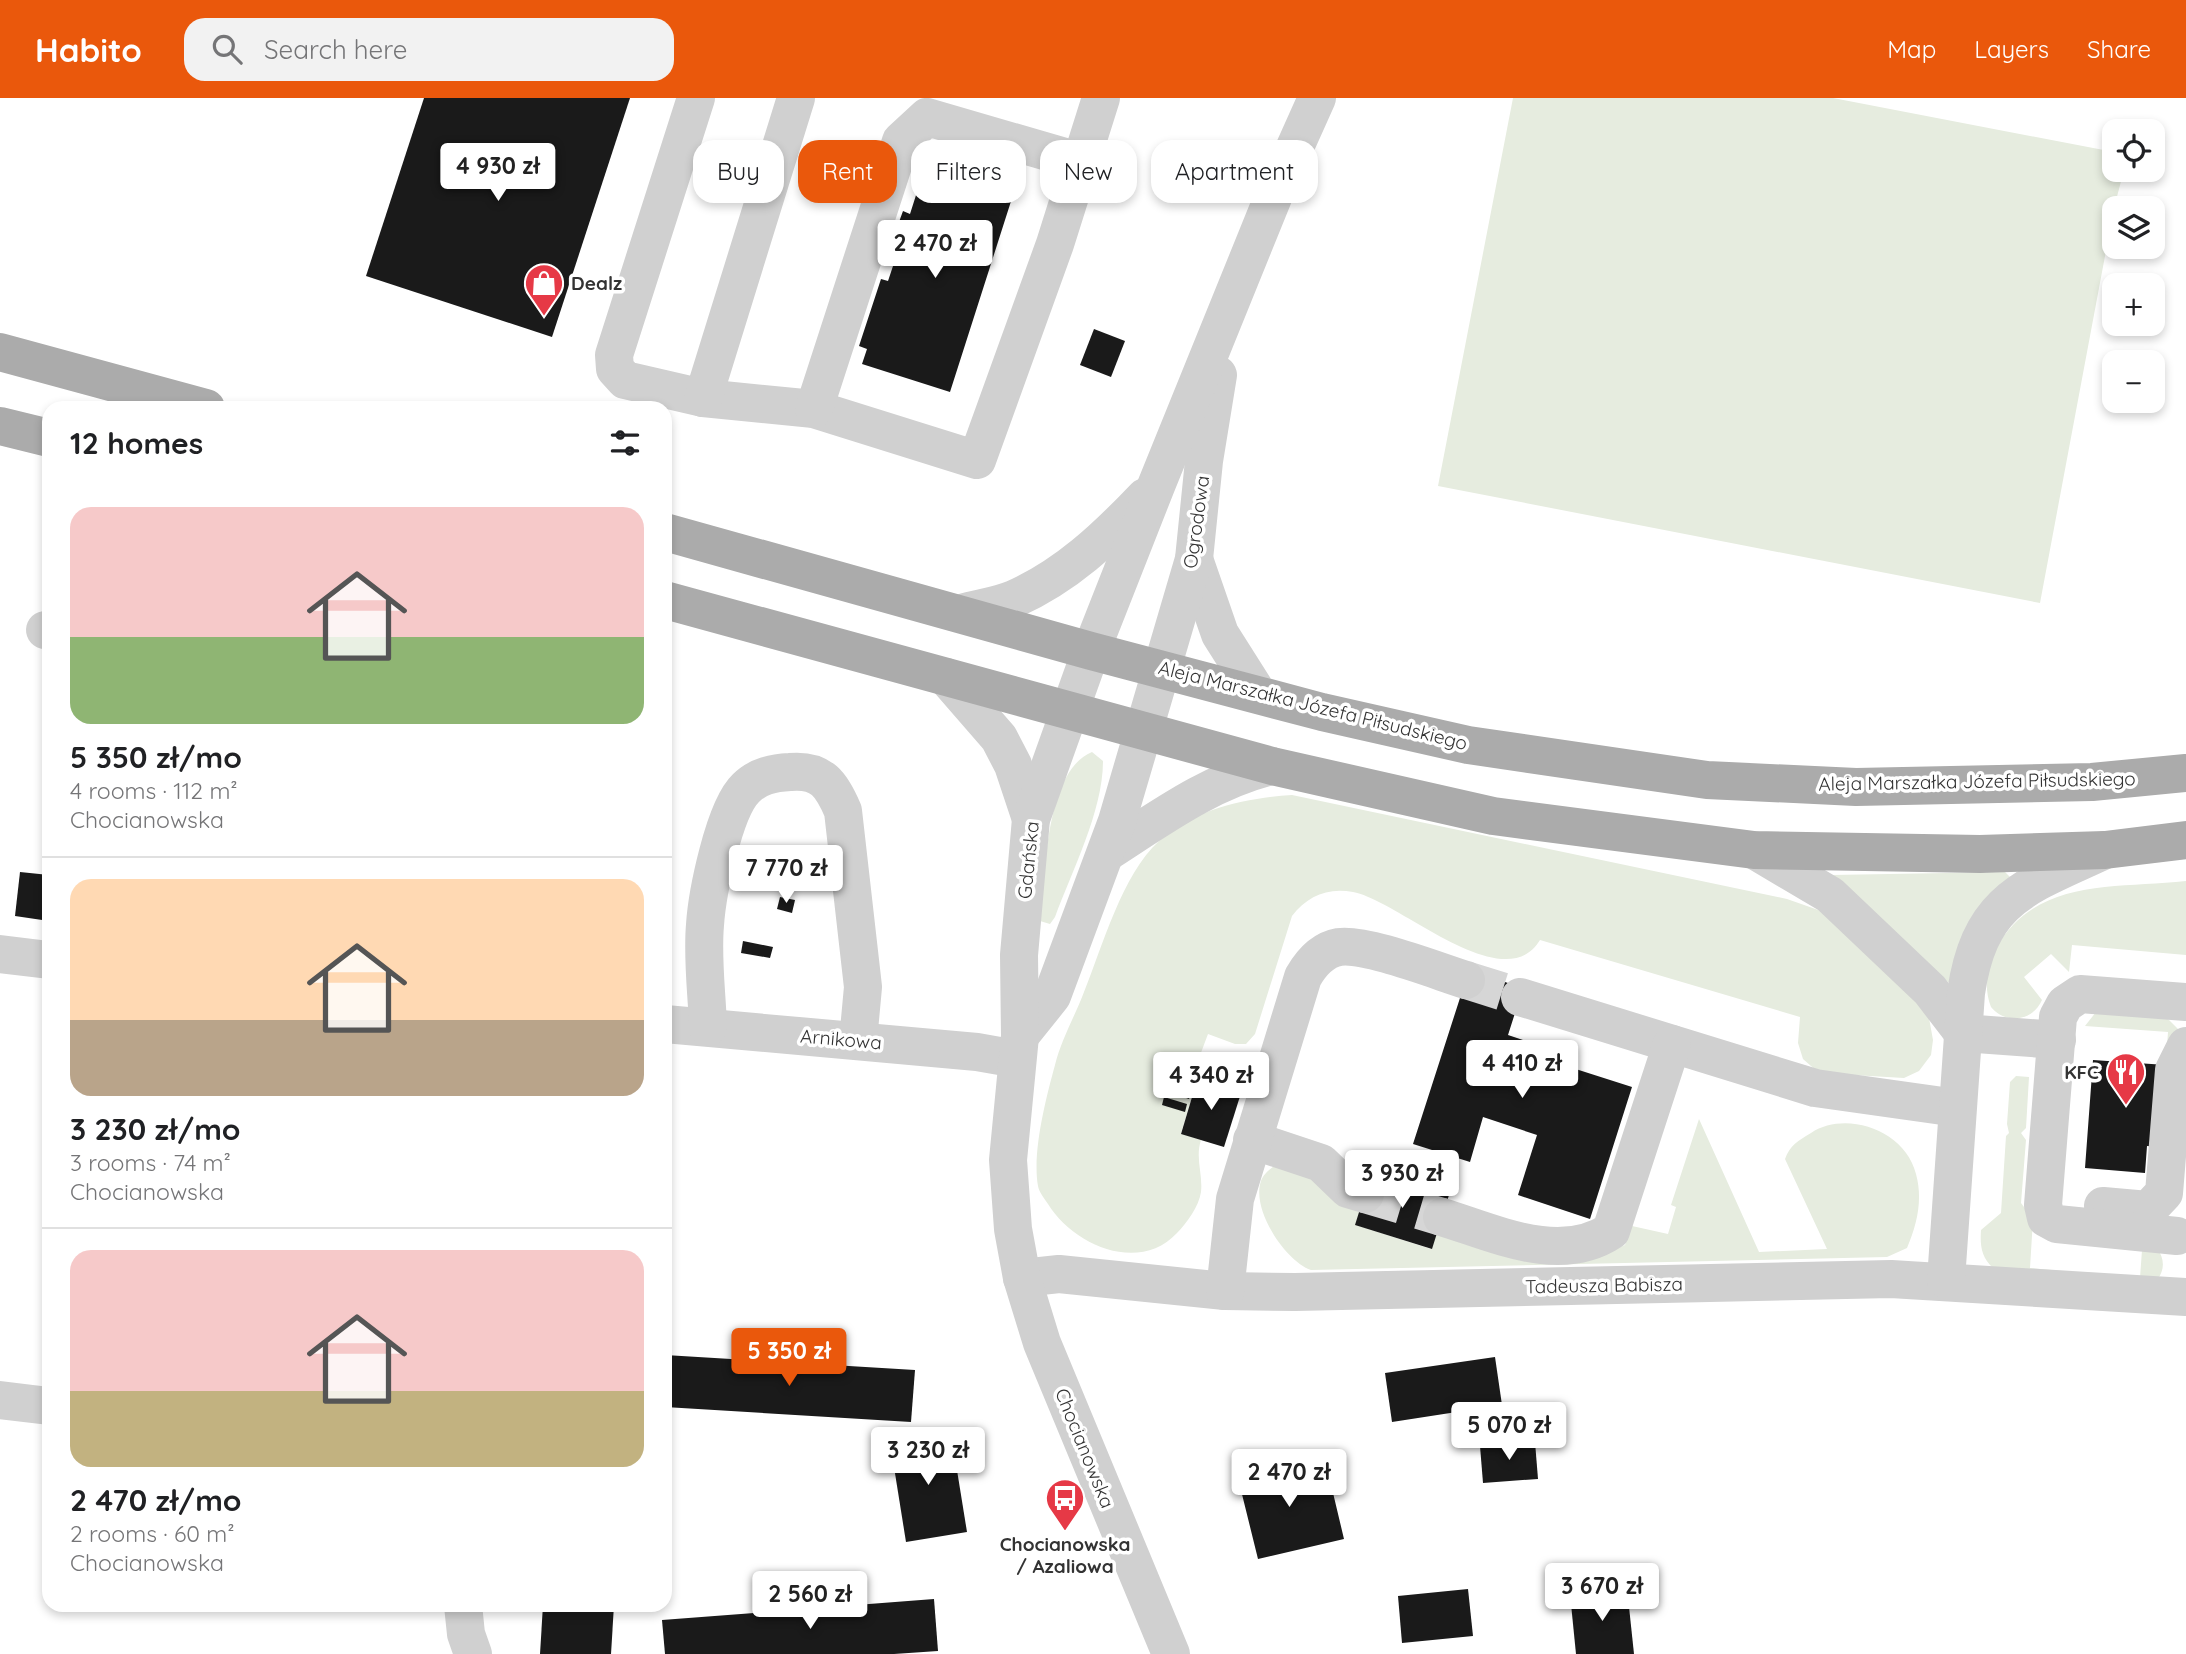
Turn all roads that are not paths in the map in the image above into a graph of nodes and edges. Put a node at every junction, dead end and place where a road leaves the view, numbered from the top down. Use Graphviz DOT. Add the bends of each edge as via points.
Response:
graph roads {
  1 [pos="696,98"];
  2 [pos="796,98"];
  3 [pos="1101,98"];
  4 [pos="1317,98"];
  5 [pos="1089,140"];
  6 [pos="1040,150"];
  7 [pos="1068,203"];
  8 [pos="1229,311"];
  9 [pos="0,352"];
  10 [pos="703,398"];
  11 [pos="180,401"];
  12 [pos="814,409"];
  13 [pos="0,426"];
  14 [pos="42,437"];
  15 [pos="1156,486"];
  16 [pos="672,534"];
  17 [pos="1194,559"];
  18 [pos="672,602"];
  19 [pos="962,613"];
  20 [pos="1091,651"];
  21 [pos="1161,667"];
  22 [pos="946,677"];
  23 [pos="1258,694"];
  24 [pos="1069,712"];
  25 [pos="1143,728"];
  26 [pos="1272,766"];
  27 [pos="2186,773"];
  28 [pos="1031,819"];
  29 [pos="2186,840"];
  30 [pos="2105,849"];
  31 [pos="1754,850"];
  32 [pos="1106,853"];
  33 [pos="0,954"];
  34 [pos="42,959"];
  35 [pos="1466,980"];
  36 [pos="1520,997"];
  37 [pos="2186,1002"];
  38 [pos="672,1024"];
  39 [pos="708,1027"];
  40 [pos="1963,1033"];
  41 [pos="2057,1040"];
  42 [pos="858,1041"];
  43 [pos="1672,1044"];
  44 [pos="2186,1046"];
  45 [pos="1019,1048"];
  46 [pos="2051,1101"];
  47 [pos="1957,1108"];
  48 [pos="2186,1120"];
  49 [pos="1252,1140"];
  50 [pos="1365,1194"];
  51 [pos="1442,1217"];
  52 [pos="2177,1236"];
  53 [pos="1023,1278"];
  54 [pos="1946,1280"];
  55 [pos="1226,1291"];
  56 [pos="2179,1297"];
  57 [pos="0,1401"];
  58 [pos="42,1405"];
  59 [pos="464,1612"];
  60 [pos="473,1654"];
  61 [pos="1171,1654"];
  1 -- 10 [label="street" via="614,355 615,369 625,380"];
  2 -- 10 [label="street"];
  3 -- 5 [label="street"];
  4 -- 8 [label="street, Ogrodowa"];
  6 -- 12 [label="street" via="926,117 901,141"];
  7 -- 12 [label="street" via="977,460"];
  8 -- 15 [label="street, Ogrodowa"];
  8 -- 17 [label="street, Ogrodowa" via="1204,461"];
  9 -- 11 [label="main road"];
  10 -- 12 [label="street"];
  13 -- 14 [label="main road"];
  15 -- 19 [label="street" via="1085,556 1013,599"];
  15 -- 20 [label="street, Ogrodowa"];
  16 -- 19 [label="main road, Aleja Marszałka Józefa Piłsudskiego"];
  17 -- 21 [label="street, Ogrodowa"];
  17 -- 23 [label="street" via="1220,634"];
  18 -- 22 [label="main road"];
  19 -- 20 [label="main road, Aleja Marszałka Józefa Piłsudskiego"];
  20 -- 21 [label="main road, Aleja Marszałka Józefa Piłsudskiego"];
  20 -- 24 [label="street, Gdańska"];
  21 -- 23 [label="main road, Aleja Marszałka Józefa Piłsudskiego"];
  21 -- 25 [label="street, Ogrodowa"];
  22 -- 24 [label="main road"];
  22 -- 28 [label="street" via="999,738"];
  23 -- 27 [label="main road, Aleja Marszałka Józefa Piłsudskiego" via="1468,745 1707,780 1870,787 2092,782"];
  24 -- 25 [label="main road"];
  24 -- 28 [label="street, Gdańska"];
  25 -- 26 [label="main road"];
  25 -- 32 [label="street"];
  26 -- 31 [label="main road" via="1493,816"];
  26 -- 32 [label="street" via="1214,786"];
  28 -- 45 [label="street, Gdańska" via="1019,955"];
  29 -- 30 [label="main road"];
  30 -- 31 [label="main road" via="1980,854"];
  30 -- 40 [label="street" via="2022,891 1990,920 1970,961"];
  31 -- 40 [label="street" via="1830,895 1930,990"];
  32 -- 45 [label="street" via="1052,996"];
  33 -- 34 [label="street"];
  35 -- 49 [label="street" via="1358,948 1339,947 1323,953 1303,977"];
  36 -- 43 [label="street"];
  37 -- 41 [label="street" via="2080,994 2060,1012"];
  38 -- 39 [label="street, Arnikowa"];
  39 -- 42 [label="street, Arnikowa"];
  39 -- 42 [label="street" via="705,926 727,824 744,790 758,779 799,771 820,775 832,786 844,811 863,987"];
  40 -- 41 [label="street"];
  40 -- 47 [label="street"];
  41 -- 46 [label="street"];
  42 -- 45 [label="street, Arnikowa"];
  43 -- 47 [label="street" via="1839,1094"];
  43 -- 51 [label="street" via="1611,1231 1597,1240 1552,1246"];
  44 -- 46 [label="street" via="2174,1070 2164,1193 2148,1210 2071,1201 2062,1181 2066,1134"];
  45 -- 53 [label="street, Gdańska" via="1008,1160 1013,1229"];
  46 -- 52 [label="street" via="2043,1205 2046,1218 2057,1224"];
  47 -- 54 [label="street"];
  48 -- 52 [label="street"];
  49 -- 50 [label="street" via="1321,1163 1348,1189"];
  49 -- 55 [label="street" via="1235,1199"];
  52 -- 56 [label="street"];
  53 -- 55 [label="street, Tadeusza Babisza" via="1059,1274"];
  53 -- 61 [label="street, Chocianowska" via="1042,1343"];
  54 -- 55 [label="street, Tadeusza Babisza"];
  54 -- 56 [label="street, Tadeusza Babisza"];
  57 -- 58 [label="street"];
  59 -- 60 [label="street"];
}
